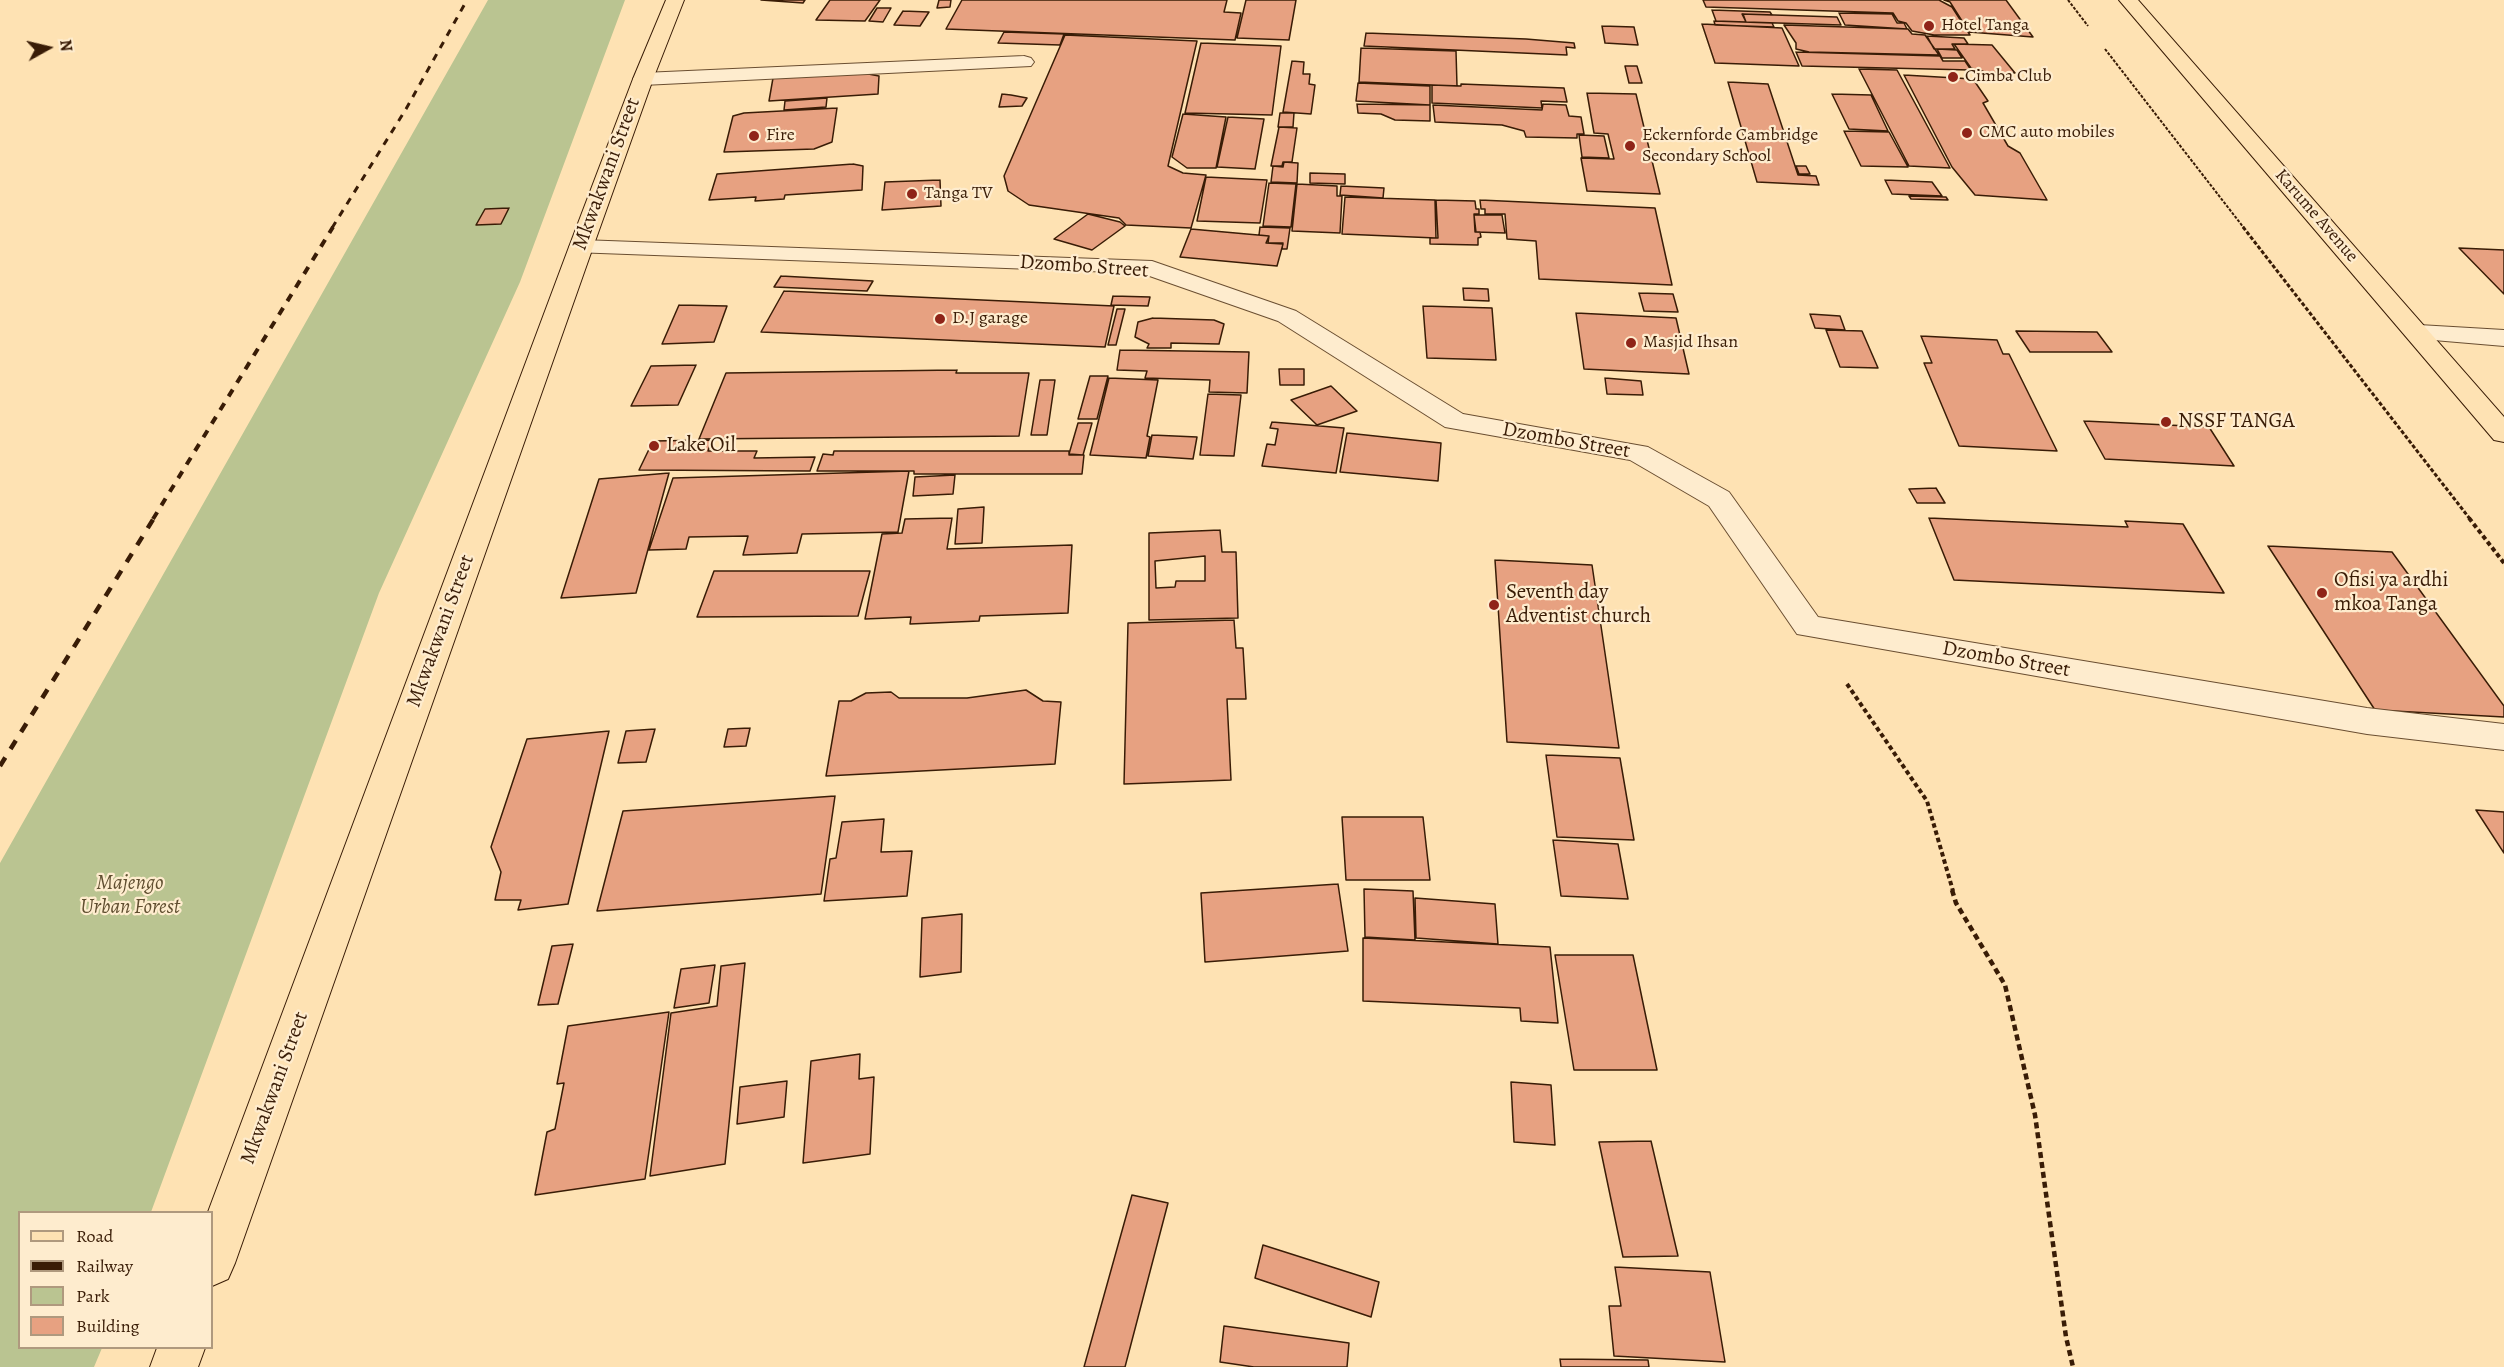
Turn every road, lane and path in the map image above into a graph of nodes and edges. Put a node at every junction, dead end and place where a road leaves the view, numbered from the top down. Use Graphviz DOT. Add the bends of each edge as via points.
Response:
graph roads {
  1 [pos="675,0"];
  2 [pos="2068,0"];
  3 [pos="2128,0"];
  4 [pos="2089,28"];
  5 [pos="2104,47"];
  6 [pos="1024,62"];
  7 [pos="643,79"];
  8 [pos="581,247"];
  9 [pos="2419,333"];
  10 [pos="2504,338"];
  11 [pos="2504,434"];
  12 [pos="2504,563"];
  13 [pos="1808,626"];
  14 [pos="2504,737"];
  15 [pos="213,1260"];
  16 [pos="180,1349"];
  17 [pos="174,1367"];
  18 [pos="2073,1367"];
  1 -- 7 [label="main road, Mkwakwani Street"];
  2 -- 4 [label="path"];
  3 -- 9 [label="main road, Karume Avenue"];
  5 -- 12 [label="path"];
  6 -- 7 [label="street"];
  7 -- 8 [label="main road, Mkwakwani Street"];
  8 -- 13 [label="street, Dzombo Street" via="1144,267 1287,316 1455,421 1638,453 1719,499"];
  8 -- 15 [label="main road, Mkwakwani Street"];
  9 -- 10 [label="street"];
  9 -- 11 [label="main road, Karume Avenue"];
  13 -- 14 [label="street, Dzombo Street" via="2367,721"];
  13 -- 18 [label="path" via="1927,801 1956,903 2006,985 2035,1115"];
  16 -- 17 [label="main road"];
}
